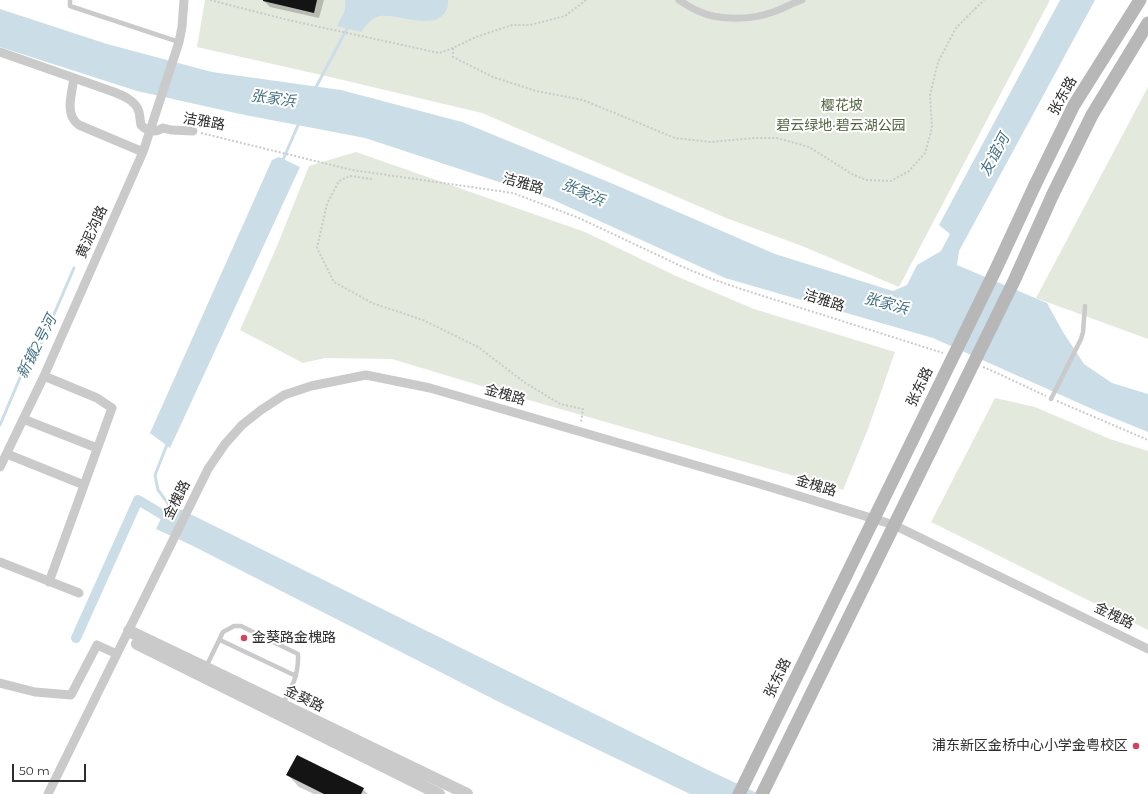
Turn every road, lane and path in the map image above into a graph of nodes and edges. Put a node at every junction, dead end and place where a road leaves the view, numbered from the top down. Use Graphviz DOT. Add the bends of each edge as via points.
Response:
graph roads {
  1 [pos="70,0"];
  2 [pos="184,0"];
  3 [pos="210,0"];
  4 [pos="586,0"];
  5 [pos="679,0"];
  6 [pos="802,0"];
  7 [pos="984,0"];
  8 [pos="1140,0"];
  9 [pos="1148,23"];
  10 [pos="179,42"];
  11 [pos="453,48"];
  12 [pos="0,52"];
  13 [pos="74,78"];
  14 [pos="150,131"];
  15 [pos="193,131"];
  16 [pos="143,152"];
  17 [pos="372,179"];
  18 [pos="1085,306"];
  19 [pos="948,355"];
  20 [pos="976,365"];
  21 [pos="44,376"];
  22 [pos="1051,399"];
  23 [pos="23,419"];
  24 [pos="579,432"];
  25 [pos="1148,440"];
  26 [pos="97,448"];
  27 [pos="7,454"];
  28 [pos="0,467"];
  29 [pos="84,485"];
  30 [pos="874,518"];
  31 [pos="894,524"];
  32 [pos="0,562"];
  33 [pos="49,582"];
  34 [pos="79,593"];
  35 [pos="127,634"];
  36 [pos="220,640"];
  37 [pos="1148,649"];
  38 [pos="117,654"];
  39 [pos="206,667"];
  40 [pos="296,676"];
  41 [pos="0,683"];
  42 [pos="282,705"];
  43 [pos="48,794"];
  44 [pos="439,794"];
  45 [pos="467,794"];
  46 [pos="738,794"];
  47 [pos="762,794"];
  1 -- 10 [label="lane" via="70,6"];
  2 -- 10 [label="street, 黄泥沟路"];
  3 -- 11 [label="path" via="438,53"];
  4 -- 11 [label="path" via="565,16 530,25 512,25"];
  5 -- 6 [label="street" via="698,12 722,18 745,18 773,13"];
  7 -- 11 [label="path" via="956,28 938,62 930,95 932,128 925,153 909,171 891,181 866,180 809,147 777,138 711,142 675,138 583,100 536,91 492,77 453,57"];
  8 -- 30 [label="main road, 张东路, bridge" via="1074,105"];
  9 -- 31 [label="main road, bridge" via="1092,115 1014,281"];
  10 -- 14 [label="street, 黄泥沟路"];
  12 -- 13 [label="street"];
  13 -- 14 [label="street" via="130,99 138,109 141,125"];
  13 -- 16 [label="street" via="70,110 74,122"];
  14 -- 15 [label="street, 洁雅路" via="163,128"];
  14 -- 16 [label="street, 黄泥沟路"];
  15 -- 19 [label="path, 洁雅路" via="352,170 513,193 579,218 712,279"];
  16 -- 21 [label="street, 黄泥沟路"];
  17 -- 24 [label="path" via="350,176 339,181 327,204 317,248 334,282 372,303 423,320 478,347 524,382 560,404 583,410"];
  18 -- 22 [label="lane" via="1081,339"];
  20 -- 22 [label="path"];
  21 -- 23 [label="street, 黄泥沟路"];
  21 -- 26 [label="street" via="97,398 112,408"];
  22 -- 25 [label="path"];
  23 -- 26 [label="street"];
  23 -- 27 [label="street, 黄泥沟路"];
  24 -- 30 [label="street, 金槐路"];
  24 -- 35 [label="street, 金槐路" via="430,388 366,375 311,386 284,395 242,425 208,469"];
  26 -- 29 [label="street"];
  27 -- 28 [label="street, 黄泥沟路"];
  27 -- 29 [label="street"];
  29 -- 33 [label="street"];
  30 -- 31 [label="street, 金槐路"];
  30 -- 46 [label="main road, 张东路"];
  31 -- 37 [label="street, 金槐路"];
  31 -- 47 [label="main road"];
  32 -- 33 [label="street"];
  33 -- 34 [label="street"];
  35 -- 38 [label="street, 金槐路"];
  35 -- 39 [label="street, 金葵路"];
  35 -- 44 [label="street, 金葵路"];
  36 -- 39 [label="lane"];
  36 -- 40 [label="lane"];
  36 -- 40 [label="lane" via="223,632 234,626 241,626 298,654"];
  38 -- 41 [label="street" via="97,645 70,695 35,692"];
  38 -- 43 [label="street, 金槐路"];
  39 -- 42 [label="street, 金葵路"];
  40 -- 42 [label="lane"];
  42 -- 45 [label="street, 金葵路"];
}
